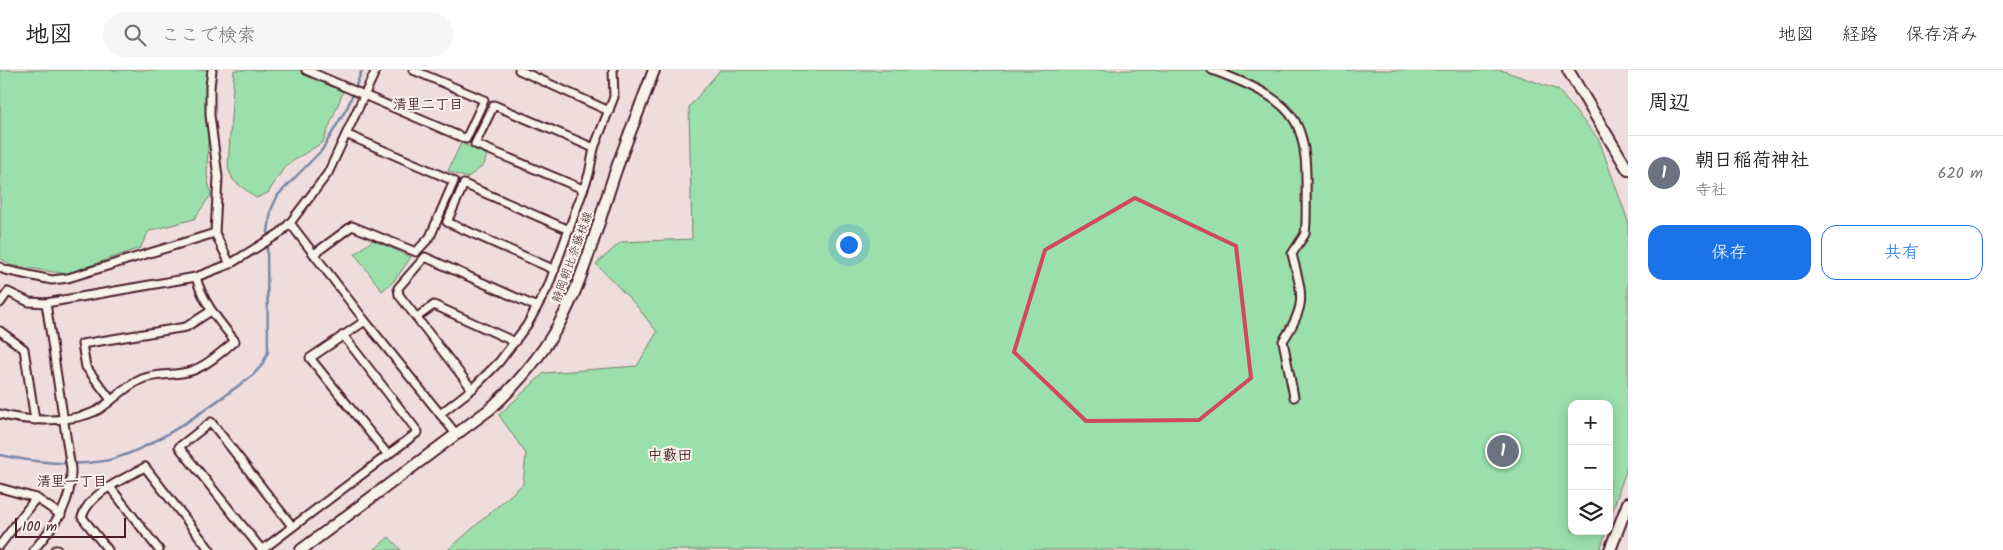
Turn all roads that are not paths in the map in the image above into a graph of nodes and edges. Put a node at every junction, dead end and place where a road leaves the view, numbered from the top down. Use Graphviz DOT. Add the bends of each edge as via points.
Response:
graph roads {
  1 [pos="212,70"];
  2 [pos="306,70"];
  3 [pos="376,70"];
  4 [pos="413,70"];
  5 [pos="519,70"];
  6 [pos="613,70"];
  7 [pos="654,70"];
  8 [pos="1212,70"];
  9 [pos="1568,70"];
  10 [pos="365,96"];
  11 [pos="609,111"];
  12 [pos="348,135"];
  13 [pos="594,148"];
  14 [pos="1628,170"];
  15 [pos="583,190"];
  16 [pos="290,223"];
  17 [pos="569,230"];
  18 [pos="215,232"];
  19 [pos="314,254"];
  20 [pos="230,264"];
  21 [pos="0,267"];
  22 [pos="555,270"];
  23 [pos="196,277"];
  24 [pos="0,303"];
  25 [pos="46,303"];
  26 [pos="537,307"];
  27 [pos="211,311"];
  28 [pos="417,317"];
  29 [pos="365,321"];
  30 [pos="0,331"];
  31 [pos="343,335"];
  32 [pos="515,342"];
  33 [pos="472,388"];
  34 [pos="1294,397"];
  35 [pos="111,400"];
  36 [pos="0,414"];
  37 [pos="440,414"];
  38 [pos="63,418"];
  39 [pos="35,420"];
  40 [pos="457,435"];
  41 [pos="388,455"];
  42 [pos="110,487"];
  43 [pos="0,488"];
  44 [pos="36,498"];
  45 [pos="1628,503"];
  46 [pos="60,515"];
  47 [pos="292,526"];
  48 [pos="0,544"];
  49 [pos="34,550"];
  50 [pos="108,550"];
  51 [pos="159,550"];
  52 [pos="210,550"];
  53 [pos="301,550"];
  54 [pos="1610,550"];
  1 -- 18 [label="street" via="210,115 218,177"];
  2 -- 10 [label="street"];
  3 -- 10 [label="street"];
  4 -- 10 [label="street" via="484,100 466,139"];
  5 -- 11 [label="street"];
  6 -- 11 [label="street" via="614,98"];
  7 -- 40 [label="main road, 静岡朝比奈藤枝線" via="581,275 562,318 546,344 503,396"];
  8 -- 34 [label="street" via="1240,80 1282,104 1301,132 1306,148 1305,234 1292,254 1302,291 1300,309 1284,341"];
  9 -- 14 [label="main road"];
  10 -- 12 [label="street"];
  11 -- 13 [label="street"];
  12 -- 16 [label="street" via="328,173"];
  12 -- 19 [label="street" via="454,181 430,236 416,252 352,226"];
  13 -- 15 [label="street"];
  13 -- 15 [label="street" via="494,105 475,144"];
  15 -- 17 [label="street"];
  16 -- 19 [label="street"];
  16 -- 20 [label="street" via="280,233"];
  17 -- 22 [label="street"];
  17 -- 22 [label="street" via="464,184 447,222"];
  18 -- 20 [label="street"];
  18 -- 21 [label="street" via="68,278 52,280"];
  19 -- 29 [label="street"];
  20 -- 23 [label="street"];
  22 -- 26 [label="street"];
  23 -- 25 [label="street"];
  23 -- 27 [label="street"];
  24 -- 25 [label="street" via="8,292 29,302"];
  25 -- 38 [label="street"];
  26 -- 28 [label="street" via="425,257 398,288 398,295"];
  26 -- 32 [label="street"];
  27 -- 35 [label="street" via="235,341 193,371 142,379"];
  27 -- 35 [label="street" via="186,327 82,344 86,367"];
  28 -- 32 [label="street" via="434,305"];
  28 -- 33 [label="street"];
  29 -- 31 [label="street"];
  29 -- 37 [label="street"];
  30 -- 39 [label="street" via="24,348"];
  31 -- 41 [label="street" via="418,432"];
  31 -- 41 [label="street" via="310,358"];
  32 -- 33 [label="street"];
  33 -- 37 [label="street"];
  35 -- 38 [label="street" via="97,410"];
  36 -- 39 [label="street" via="18,420"];
  37 -- 40 [label="street"];
  38 -- 39 [label="street"];
  38 -- 46 [label="street" via="71,488"];
  40 -- 53 [label="main road, 静岡朝比奈藤枝線"];
  41 -- 47 [label="street"];
  42 -- 50 [label="street" via="99,494 82,517"];
  42 -- 51 [label="street"];
  42 -- 52 [label="street" via="145,467"];
  43 -- 44 [label="street"];
  44 -- 46 [label="street"];
  44 -- 48 [label="street"];
  45 -- 54 [label="main road"];
  46 -- 49 [label="street"];
  47 -- 47 [label="street" via="211,422 180,447 262,550"];
}
